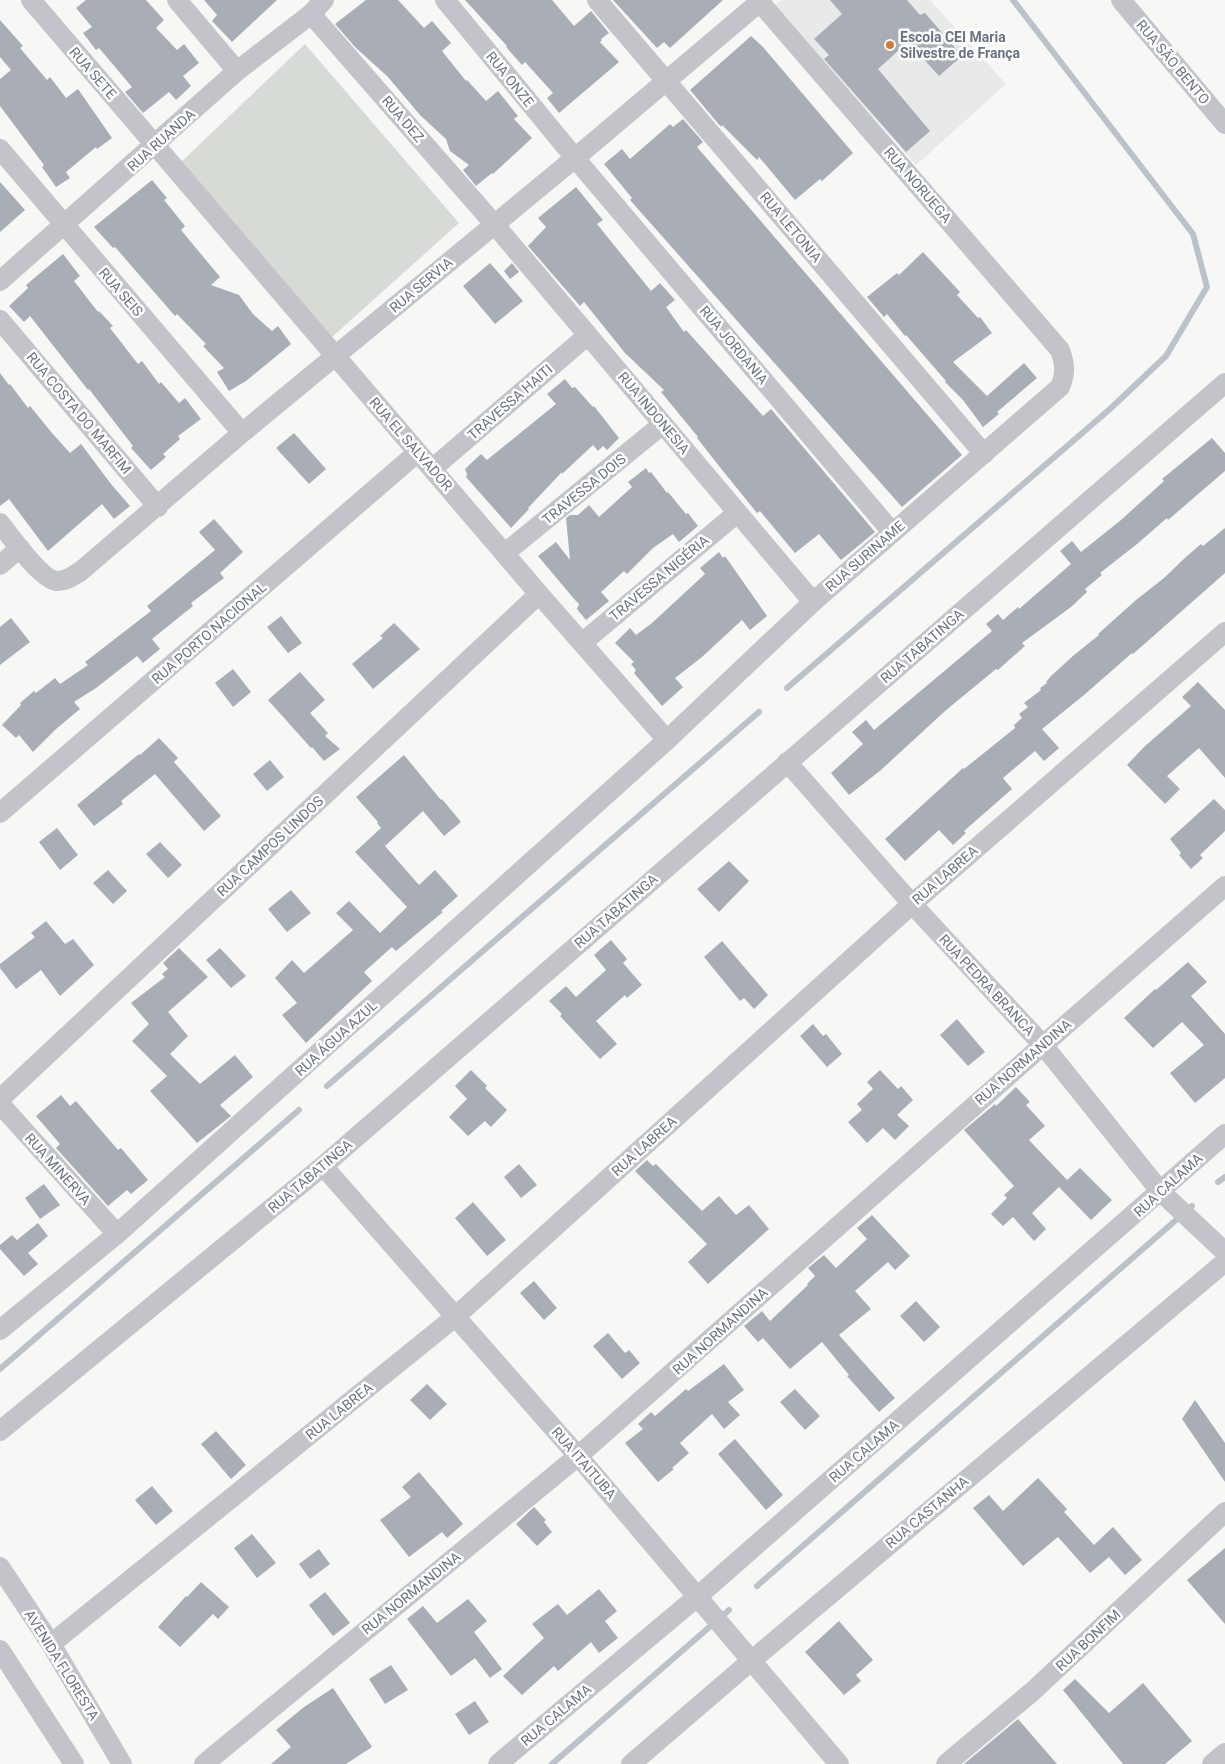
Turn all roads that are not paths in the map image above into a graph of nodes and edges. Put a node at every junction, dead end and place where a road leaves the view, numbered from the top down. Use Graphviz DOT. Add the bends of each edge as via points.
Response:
graph roads {
  1 [pos="31,0"];
  2 [pos="177,0"];
  3 [pos="445,0"];
  4 [pos="597,0"];
  5 [pos="1121,0"];
  6 [pos="760,1"];
  7 [pos="318,7"];
  8 [pos="237,71"];
  9 [pos="666,80"];
  10 [pos="1225,124"];
  11 [pos="155,145"];
  12 [pos="0,149"];
  13 [pos="575,158"];
  14 [pos="495,224"];
  15 [pos="64,226"];
  16 [pos="0,281"];
  17 [pos="0,320"];
  18 [pos="588,335"];
  19 [pos="336,356"];
  20 [pos="1064,376"];
  21 [pos="1225,383"];
  22 [pos="663,424"];
  23 [pos="242,434"];
  24 [pos="418,452"];
  25 [pos="984,454"];
  26 [pos="432,469"];
  27 [pos="158,507"];
  28 [pos="737,513"];
  29 [pos="0,523"];
  30 [pos="892,532"];
  31 [pos="20,548"];
  32 [pos="505,553"];
  33 [pos="0,565"];
  34 [pos="539,594"];
  35 [pos="812,602"];
  36 [pos="1225,632"];
  37 [pos="582,643"];
  38 [pos="668,740"];
  39 [pos="787,762"];
  40 [pos="0,813"];
  41 [pos="1225,886"];
  42 [pos="912,904"];
  43 [pos="1043,1045"];
  44 [pos="0,1099"];
  45 [pos="0,1104"];
  46 [pos="1225,1134"];
  47 [pos="323,1166"];
  48 [pos="1162,1192"];
  49 [pos="117,1234"];
  50 [pos="1225,1252"];
  51 [pos="1225,1262"];
  52 [pos="456,1317"];
  53 [pos="0,1330"];
  54 [pos="0,1431"];
  55 [pos="578,1456"];
  56 [pos="1225,1512"];
  57 [pos="0,1567"];
  58 [pos="698,1596"];
  59 [pos="51,1644"];
  60 [pos="0,1650"];
  61 [pos="751,1661"];
  62 [pos="1225,1753"];
  63 [pos="74,1764"];
  64 [pos="122,1764"];
  65 [pos="204,1764"];
  66 [pos="498,1764"];
  67 [pos="631,1764"];
  68 [pos="839,1764"];
  69 [pos="946,1764"];
  70 [pos="1212,1764"];
  1 -- 11 [label="street, RUA SETE"];
  2 -- 8 [label="street"];
  3 -- 13 [label="street, RUA ONZE"];
  4 -- 9 [label="street, RUA LETONIA"];
  5 -- 10 [label="street, RUA SÃO BENTO"];
  6 -- 9 [label="street, RUA SERVIA"];
  6 -- 20 [label="street, RUA NORUEGA" via="1060,350 1065,364"];
  7 -- 8 [label="street, RUA RUANDA"];
  7 -- 14 [label="street, RUA DEZ"];
  8 -- 11 [label="street, RUA RUANDA"];
  9 -- 13 [label="street, RUA SERVIA"];
  9 -- 25 [label="street, RUA LETONIA"];
  11 -- 15 [label="street, RUA RUANDA"];
  11 -- 19 [label="street, RUA EL SALVADOR"];
  12 -- 15 [label="street, RUA SEIS"];
  13 -- 14 [label="street, RUA SERVIA"];
  13 -- 30 [label="street, RUA JORDANIA"];
  14 -- 18 [label="street, RUA INDONESIA"];
  14 -- 19 [label="street, RUA SERVIA"];
  15 -- 16 [label="street, RUA RUANDA"];
  15 -- 23 [label="street, RUA SEIS"];
  17 -- 27 [label="street, RUA COSTA DO MARFIM"];
  18 -- 22 [label="street, RUA INDONESIA"];
  18 -- 26 [label="street, TRAVESSA HAITI"];
  19 -- 23 [label="street, RUA SERVIA"];
  19 -- 24 [label="street, RUA EL SALVADOR"];
  20 -- 25 [label="street, RUA SURINAME" via="1060,387"];
  21 -- 39 [label="street, RUA TABATINGA"];
  22 -- 28 [label="street, RUA INDONESIA"];
  22 -- 32 [label="street, TRAVESSA DOIS"];
  23 -- 27 [label="street, RUA SERVIA"];
  24 -- 26 [label="street, RUA EL SALVADOR"];
  24 -- 40 [label="street, RUA PORTO NACIONAL"];
  25 -- 30 [label="street, RUA SURINAME"];
  26 -- 32 [label="street, RUA EL SALVADOR"];
  27 -- 31 [label="street, RUA SERVIA" via="67,579 56,581 45,576"];
  28 -- 35 [label="street, RUA INDONESIA"];
  28 -- 37 [label="street, TRAVESSA NIGÉRIA"];
  29 -- 31 [label="street"];
  30 -- 35 [label="street, RUA SURINAME"];
  31 -- 33 [label="street"];
  32 -- 34 [label="street, RUA EL SALVADOR"];
  34 -- 37 [label="street, RUA EL SALVADOR"];
  34 -- 44 [label="street, RUA CAMPOS LINDOS"];
  35 -- 38 [label="street, RUA SURINAME"];
  36 -- 42 [label="street, RUA LABREA"];
  37 -- 38 [label="street, RUA EL SALVADOR"];
  38 -- 49 [label="street, RUA ÁGUA AZUL"];
  39 -- 42 [label="street, RUA PEDRA BRANCA"];
  39 -- 47 [label="street, RUA TABATINGA"];
  41 -- 43 [label="street, RUA NORMANDINA"];
  42 -- 43 [label="street, RUA PEDRA BRANCA"];
  42 -- 52 [label="street, RUA LABREA"];
  43 -- 48 [label="street, RUA PEDRA BRANCA"];
  43 -- 55 [label="street, RUA NORMANDINA"];
  45 -- 49 [label="street, RUA MINERVA"];
  46 -- 48 [label="street, RUA CALAMA"];
  47 -- 52 [label="street, RUA ITAITUBA"];
  47 -- 54 [label="street, RUA TABATINGA"];
  48 -- 50 [label="street, RUA PEDRA BRANCA"];
  48 -- 58 [label="street, RUA CALAMA"];
  49 -- 53 [label="street, RUA ÁGUA AZUL"];
  51 -- 61 [label="street, RUA CASTANHA"];
  52 -- 55 [label="street, RUA ITAITUBA"];
  52 -- 59 [label="street, RUA LABREA"];
  55 -- 58 [label="street, RUA ITAITUBA"];
  55 -- 65 [label="street, RUA NORMANDINA"];
  56 -- 69 [label="street, RUA BONFIM" via="1033,1691"];
  57 -- 59 [label="street, AVENIDA FLORESTA"];
  58 -- 61 [label="street, RUA ITAITUBA"];
  58 -- 66 [label="street, RUA CALAMA"];
  59 -- 64 [label="street, AVENIDA FLORESTA"];
  60 -- 63 [label="street"];
  61 -- 67 [label="street, RUA CASTANHA"];
  61 -- 68 [label="street, RUA ITAITUBA"];
  62 -- 70 [label="street"];
}
